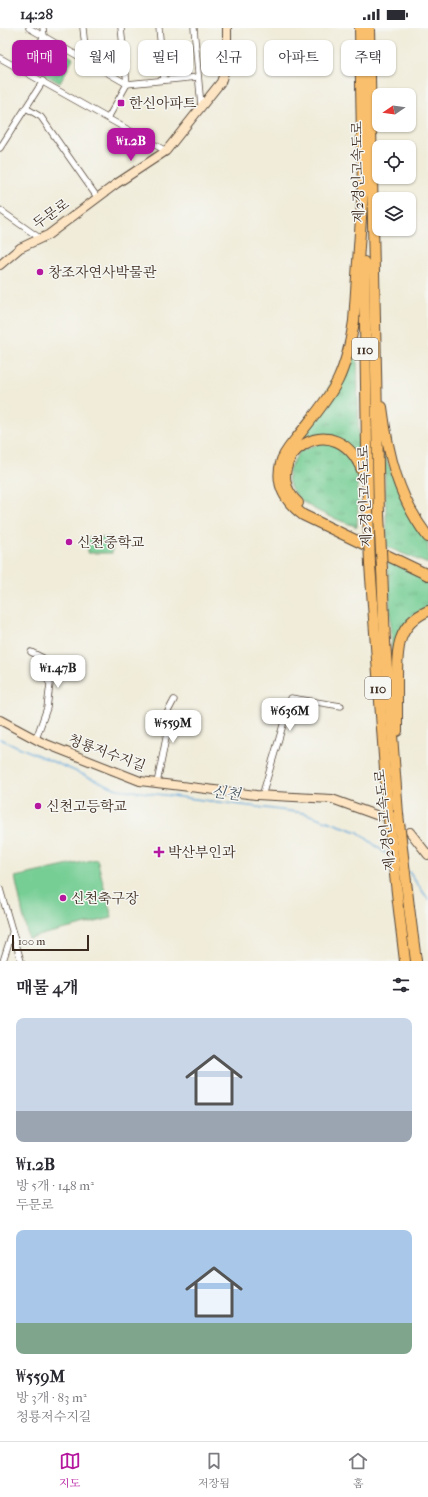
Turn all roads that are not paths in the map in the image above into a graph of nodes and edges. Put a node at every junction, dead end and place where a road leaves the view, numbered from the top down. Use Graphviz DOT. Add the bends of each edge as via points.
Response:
graph roads {
  1 [pos="29,28"];
  2 [pos="43,28"];
  3 [pos="83,28"];
  4 [pos="121,28"];
  5 [pos="159,28"];
  6 [pos="194,28"];
  7 [pos="228,28"];
  8 [pos="360,28"];
  9 [pos="369,28"];
  10 [pos="44,36"];
  11 [pos="42,40"];
  12 [pos="84,40"];
  13 [pos="75,54"];
  14 [pos="0,58"];
  15 [pos="12,64"];
  16 [pos="34,76"];
  17 [pos="113,76"];
  18 [pos="198,77"];
  19 [pos="164,80"];
  20 [pos="44,81"];
  21 [pos="127,84"];
  22 [pos="201,106"];
  23 [pos="26,108"];
  24 [pos="108,118"];
  25 [pos="0,148"];
  26 [pos="166,151"];
  27 [pos="363,188"];
  28 [pos="97,197"];
  29 [pos="0,210"];
  30 [pos="41,239"];
  31 [pos="0,265"];
  32 [pos="376,364"];
  33 [pos="368,495"];
  34 [pos="428,537"];
  35 [pos="428,570"];
  36 [pos="428,575"];
  37 [pos="428,611"];
  38 [pos="31,652"];
  39 [pos="174,700"];
  40 [pos="342,706"];
  41 [pos="0,720"];
  42 [pos="36,739"];
  43 [pos="157,783"];
  44 [pos="396,793"];
  45 [pos="262,796"];
  46 [pos="376,815"];
  47 [pos="410,832"];
  48 [pos="428,856"];
  49 [pos="0,889"];
  50 [pos="2,906"];
  51 [pos="12,932"];
  52 [pos="2,961"];
  53 [pos="21,961"];
  54 [pos="405,961"];
  55 [pos="416,961"];
  1 -- 10 [label="street"];
  2 -- 10 [label="street"];
  3 -- 12 [label="street"];
  4 -- 21 [label="street"];
  5 -- 19 [label="street"];
  6 -- 18 [label="street"];
  7 -- 22 [label="street, 두문로" via="225,72 214,92"];
  8 -- 27 [label="highway, 제2경인고속도로 / 110"];
  9 -- 32 [label="highway, 제2경인고속도로 / 110"];
  10 -- 11 [label="street"];
  10 -- 13 [label="street"];
  14 -- 15 [label="street"];
  16 -- 20 [label="street"];
  17 -- 21 [label="street"];
  18 -- 19 [label="street"];
  18 -- 22 [label="street"];
  19 -- 21 [label="street"];
  20 -- 23 [label="street"];
  20 -- 24 [label="street"];
  21 -- 24 [label="street"];
  22 -- 26 [label="street, 두문로"];
  23 -- 25 [label="street"];
  23 -- 28 [label="street" via="41,117"];
  24 -- 26 [label="street"];
  26 -- 28 [label="street, 두문로"];
  27 -- 33 [label="highway, 제2경인고속도로 / 110"];
  27 -- 36 [label="highway" via="351,341 338,380 281,462 280,485 284,496 303,515"];
  28 -- 30 [label="street, 두문로"];
  29 -- 30 [label="street"];
  30 -- 31 [label="street, 두문로" via="20,248"];
  32 -- 34 [label="highway" via="390,458 404,497"];
  32 -- 44 [label="highway, 제2경인고속도로 / 110, bridge" via="379,515"];
  33 -- 35 [label="highway" via="360,466 341,443 320,438 307,442 289,459 286,481 291,494 307,510"];
  33 -- 54 [label="highway, 제2경인고속도로 / 110, bridge" via="370,564 388,811"];
  37 -- 44 [label="highway" via="420,614 404,630 397,654"];
  38 -- 42 [label="street" via="43,658 45,676 50,684 47,708"];
  39 -- 43 [label="street" via="165,717 167,733"];
  40 -- 45 [label="street" via="291,698"];
  41 -- 42 [label="street, 청룡저수지길"];
  42 -- 43 [label="street, 청룡저수지길" via="140,781"];
  43 -- 45 [label="street, 청룡저수지길"];
  44 -- 55 [label="highway, 제2경인고속도로 / 110, bridge"];
  45 -- 46 [label="street, 청룡저수지길" via="332,799"];
  47 -- 48 [label="street"];
  49 -- 50 [label="street"];
  50 -- 51 [label="street"];
  51 -- 52 [label="street"];
  51 -- 53 [label="street"];
}
